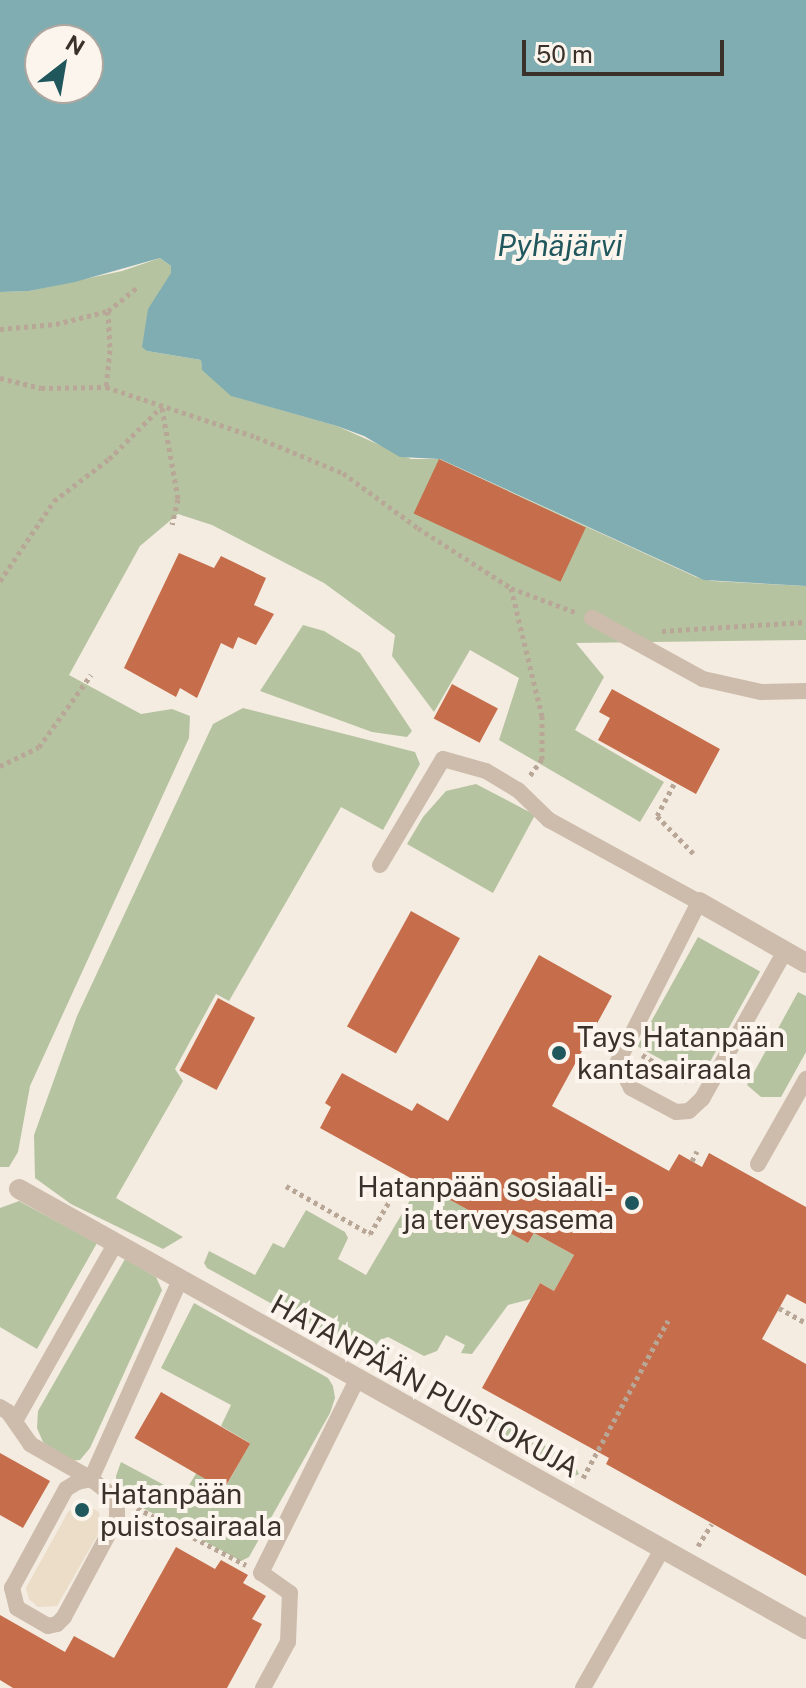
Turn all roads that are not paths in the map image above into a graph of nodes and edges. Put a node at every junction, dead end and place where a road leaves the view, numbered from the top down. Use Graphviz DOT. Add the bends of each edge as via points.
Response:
graph roads {
  1 [pos="592,618"];
  2 [pos="806,691"];
  3 [pos="380,865"];
  4 [pos="699,902"];
  5 [pos="785,951"];
  6 [pos="806,963"];
  7 [pos="806,1079"];
  8 [pos="758,1164"];
  9 [pos="19,1189"];
  10 [pos="115,1244"];
  11 [pos="180,1280"];
  12 [pos="357,1380"];
  13 [pos="0,1407"];
  14 [pos="15,1421"];
  15 [pos="91,1479"];
  16 [pos="661,1551"];
  17 [pos="806,1629"];
  18 [pos="263,1688"];
  19 [pos="583,1688"];
  1 -- 2 [label="lane" via="703,679 761,692"];
  3 -- 4 [label="lane" via="443,759 486,771 518,790 549,820"];
  4 -- 5 [label="street"];
  4 -- 5 [label="lane" via="619,1056 618,1067 637,1093 676,1112 697,1106"];
  5 -- 6 [label="street"];
  7 -- 8 [label="lane"];
  9 -- 10 [label="street, HATANPÄÄN PUISTOKUJA"];
  10 -- 11 [label="street, HATANPÄÄN PUISTOKUJA"];
  10 -- 14 [label="lane"];
  11 -- 12 [label="street, HATANPÄÄN PUISTOKUJA"];
  11 -- 15 [label="lane"];
  12 -- 16 [label="street, HATANPÄÄN PUISTOKUJA"];
  12 -- 18 [label="lane" via="261,1573 290,1593 288,1642"];
  13 -- 14 [label="lane"];
  14 -- 15 [label="lane" via="30,1444"];
  15 -- 15 [label="lane" via="66,1489 12,1588 17,1608 48,1626 64,1617 117,1518 110,1494"];
  16 -- 17 [label="street, HATANPÄÄN PUISTOKUJA"];
  16 -- 19 [label="lane"];
}
